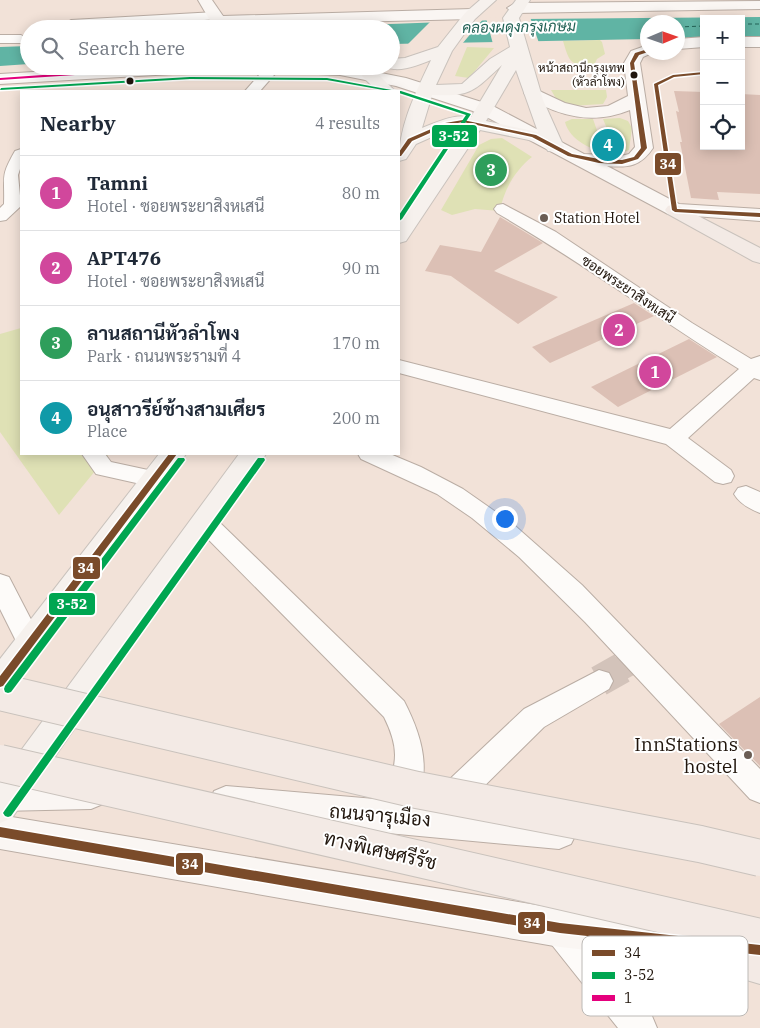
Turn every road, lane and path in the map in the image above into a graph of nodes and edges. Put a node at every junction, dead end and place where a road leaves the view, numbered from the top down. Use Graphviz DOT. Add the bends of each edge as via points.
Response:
graph roads {
  1 [pos="205,0"];
  2 [pos="488,0"];
  3 [pos="760,5"];
  4 [pos="516,9"];
  5 [pos="471,15"];
  6 [pos="219,20"];
  7 [pos="315,20"];
  8 [pos="20,38"];
  9 [pos="0,39"];
  10 [pos="700,42"];
  11 [pos="745,42"];
  12 [pos="760,42"];
  13 [pos="685,43"];
  14 [pos="518,46"];
  15 [pos="445,48"];
  16 [pos="640,53"];
  17 [pos="400,63"];
  18 [pos="75,75"];
  19 [pos="263,75"];
  20 [pos="370,75"];
  21 [pos="378,75"];
  22 [pos="0,80"];
  23 [pos="253,90"];
  24 [pos="387,90"];
  25 [pos="426,90"];
  26 [pos="533,93"];
  27 [pos="638,97"];
  28 [pos="400,109"];
  29 [pos="481,116"];
  30 [pos="410,140"];
  31 [pos="563,151"];
  32 [pos="400,154"];
  33 [pos="19,160"];
  34 [pos="503,208"];
  35 [pos="675,210"];
  36 [pos="760,215"];
  37 [pos="0,216"];
  38 [pos="400,236"];
  39 [pos="760,257"];
  40 [pos="400,367"];
  41 [pos="758,368"];
  42 [pos="674,438"];
  43 [pos="94,455"];
  44 [pos="172,455"];
  45 [pos="252,455"];
  46 [pos="372,455"];
  47 [pos="723,476"];
  48 [pos="154,480"];
  49 [pos="205,522"];
  50 [pos="0,584"];
  51 [pos="30,642"];
  52 [pos="599,681"];
  53 [pos="0,683"];
  54 [pos="0,692"];
  55 [pos="760,789"];
  56 [pos="2,790"];
  57 [pos="415,818"];
  58 [pos="0,832"];
  59 [pos="760,854"];
  60 [pos="760,858"];
  61 [pos="560,928"];
  62 [pos="632,936"];
  63 [pos="760,937"];
  64 [pos="582,956"];
  65 [pos="630,1016"];
  66 [pos="640,1028"];
  1 -- 6 [label="main road"];
  2 -- 5 [label="main road"];
  3 -- 4 [label="main road"];
  4 -- 14 [label="main road"];
  5 -- 7 [label="main road"];
  5 -- 15 [label="main road"];
  8 -- 9 [label="street"];
  10 -- 13 [label="main road"];
  11 -- 12 [label="main road"];
  14 -- 25 [label="main road" via="468,88"];
  14 -- 26 [label="main road"];
  14 -- 29 [label="main road"];
  15 -- 17 [label="main road"];
  15 -- 25 [label="main road"];
  16 -- 27 [label="main road" via="632,63"];
  18 -- 22 [label="main road"];
  19 -- 23 [label="street"];
  20 -- 24 [label="main road"];
  21 -- 25 [label="main road"];
  25 -- 29 [label="main road"];
  25 -- 30 [label="main road"];
  26 -- 27 [label="main road" via="557,108 591,113 618,109"];
  26 -- 31 [label="main road" via="546,130"];
  27 -- 31 [label="main road" via="644,148 636,158 622,162 599,161"];
  28 -- 30 [label="main road"];
  29 -- 30 [label="main road" via="447,124"];
  29 -- 31 [label="main road"];
  29 -- 38 [label="main road"];
  30 -- 32 [label="main road"];
  31 -- 35 [label="main road"];
  33 -- 37 [label="street" via="8,175 13,206"];
  34 -- 41 [label="street, ซอยพระยาสิงหเสนี" via="684,327"];
  35 -- 36 [label="main road"];
  35 -- 39 [label="highway"];
  40 -- 42 [label="street"];
  41 -- 42 [label="street, ซอยพระยาสิงหเสนี"];
  42 -- 47 [label="street"];
  43 -- 48 [label="street" via="104,468"];
  44 -- 48 [label="main road"];
  45 -- 49 [label="main road"];
  46 -- 55 [label="street" via="396,463 440,486 513,536 591,609"];
  48 -- 51 [label="main road"];
  49 -- 56 [label="main road"];
  49 -- 57 [label="street" via="394,709 406,732 411,754"];
  50 -- 51 [label="street"];
  51 -- 53 [label="main road"];
  52 -- 57 [label="street" via="534,718"];
  54 -- 60 [label="highway, bridge" via="416,790"];
  56 -- 57 [label="main road, ถนนจารุเมือง" via="118,792"];
  56 -- 63 [label="highway, ทางพิเศษศรีรัช, bridge"];
  57 -- 59 [label="main road, ถนนจารุเมือง"];
  58 -- 61 [label="main road"];
  61 -- 62 [label="main road"];
  61 -- 64 [label="street"];
  65 -- 66 [label="street"];
}
